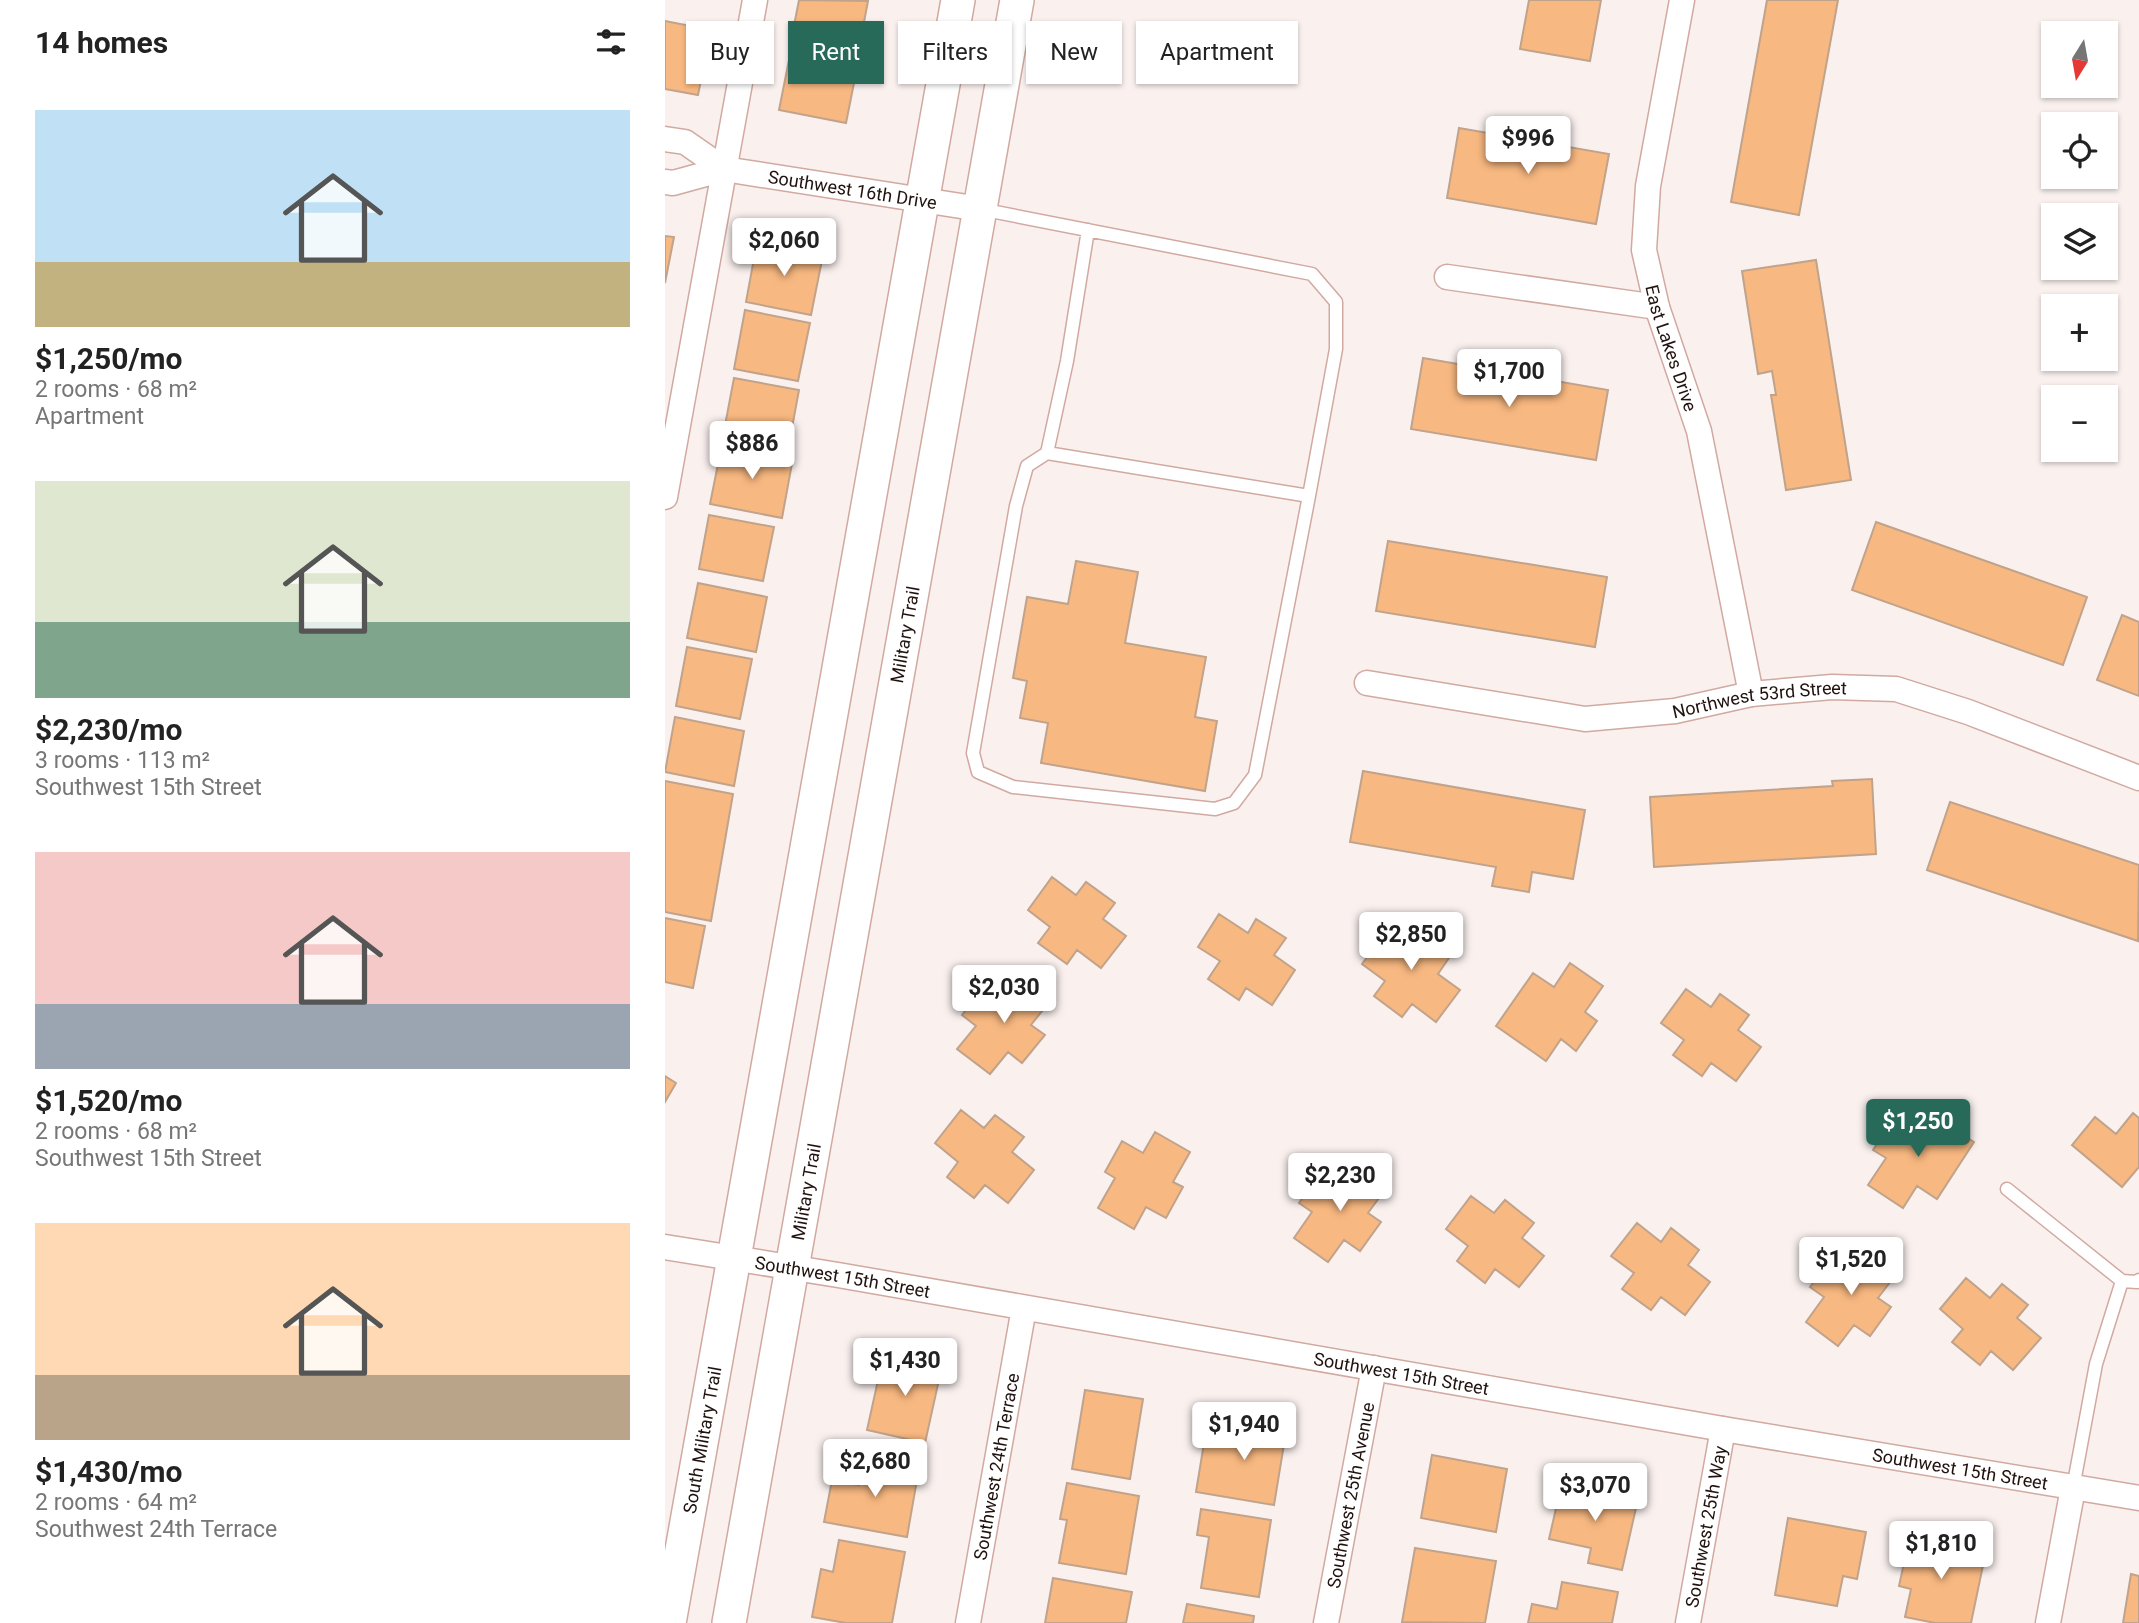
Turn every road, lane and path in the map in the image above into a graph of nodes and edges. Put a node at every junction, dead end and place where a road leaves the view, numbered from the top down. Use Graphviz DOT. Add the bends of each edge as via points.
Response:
graph roads {
  1 [pos="755,0"];
  2 [pos="958,0"];
  3 [pos="1017,0"];
  4 [pos="1682,0"];
  5 [pos="665,139"];
  6 [pos="724,169"];
  7 [pos="665,182"];
  8 [pos="922,199"];
  9 [pos="980,209"];
  10 [pos="1088,230"];
  11 [pos="1447,278"];
  12 [pos="1657,307"];
  13 [pos="669,449"];
  14 [pos="1047,453"];
  15 [pos="1309,496"];
  16 [pos="665,497"];
  17 [pos="1367,683"];
  18 [pos="1751,694"];
  19 [pos="2139,778"];
  20 [pos="2007,1189"];
  21 [pos="665,1247"];
  22 [pos="734,1258"];
  23 [pos="793,1268"];
  24 [pos="2139,1280"];
  25 [pos="2122,1281"];
  26 [pos="1024,1308"];
  27 [pos="1374,1368"];
  28 [pos="1723,1429"];
  29 [pos="2073,1488"];
  30 [pos="2139,1498"];
  31 [pos="669,1623"];
  32 [pos="729,1623"];
  33 [pos="968,1623"];
  34 [pos="1326,1623"];
  35 [pos="1688,1623"];
  36 [pos="2048,1623"];
  1 -- 6 [label="street"];
  2 -- 8 [label="street"];
  3 -- 9 [label="street, Military Trail"];
  4 -- 12 [label="street, East Lakes Drive" via="1648,186 1644,250"];
  5 -- 6 [label="street, Southwest 16th Drive" via="685,142"];
  6 -- 7 [label="street, Southwest 16th Drive"];
  6 -- 8 [label="street, Southwest 16th Drive"];
  6 -- 13 [label="street"];
  8 -- 9 [label="street, Southwest 16th Drive"];
  8 -- 22 [label="street"];
  9 -- 10 [label="lane"];
  9 -- 23 [label="street, Military Trail"];
  10 -- 14 [label="lane"];
  10 -- 15 [label="lane" via="1312,274 1336,302 1336,349"];
  11 -- 12 [label="street"];
  12 -- 18 [label="street, East Lakes Drive" via="1699,430"];
  13 -- 16 [label="street"];
  14 -- 15 [label="lane"];
  14 -- 15 [label="lane" via="1027,466 1016,506 973,754 978,772 1013,788 1215,810 1234,803 1255,775"];
  17 -- 18 [label="street, Northwest 53rd Street" via="1585,719 1675,711"];
  18 -- 19 [label="street, Northwest 53rd Street" via="1832,687 1896,689"];
  20 -- 25 [label="lane"];
  21 -- 22 [label="street, Southwest 15th Street"];
  22 -- 23 [label="street, Southwest 15th Street"];
  22 -- 31 [label="street, South Military Trail"];
  23 -- 26 [label="street, Southwest 15th Street"];
  23 -- 32 [label="street"];
  24 -- 25 [label="lane"];
  25 -- 29 [label="lane" via="2096,1364"];
  26 -- 27 [label="street, Southwest 15th Street"];
  26 -- 33 [label="street, Southwest 24th Terrace"];
  27 -- 28 [label="street, Southwest 15th Street"];
  27 -- 34 [label="street, Southwest 25th Avenue"];
  28 -- 29 [label="street, Southwest 15th Street"];
  28 -- 35 [label="street, Southwest 25th Way"];
  29 -- 30 [label="street, Southwest 15th Street"];
  29 -- 36 [label="street"];
}
